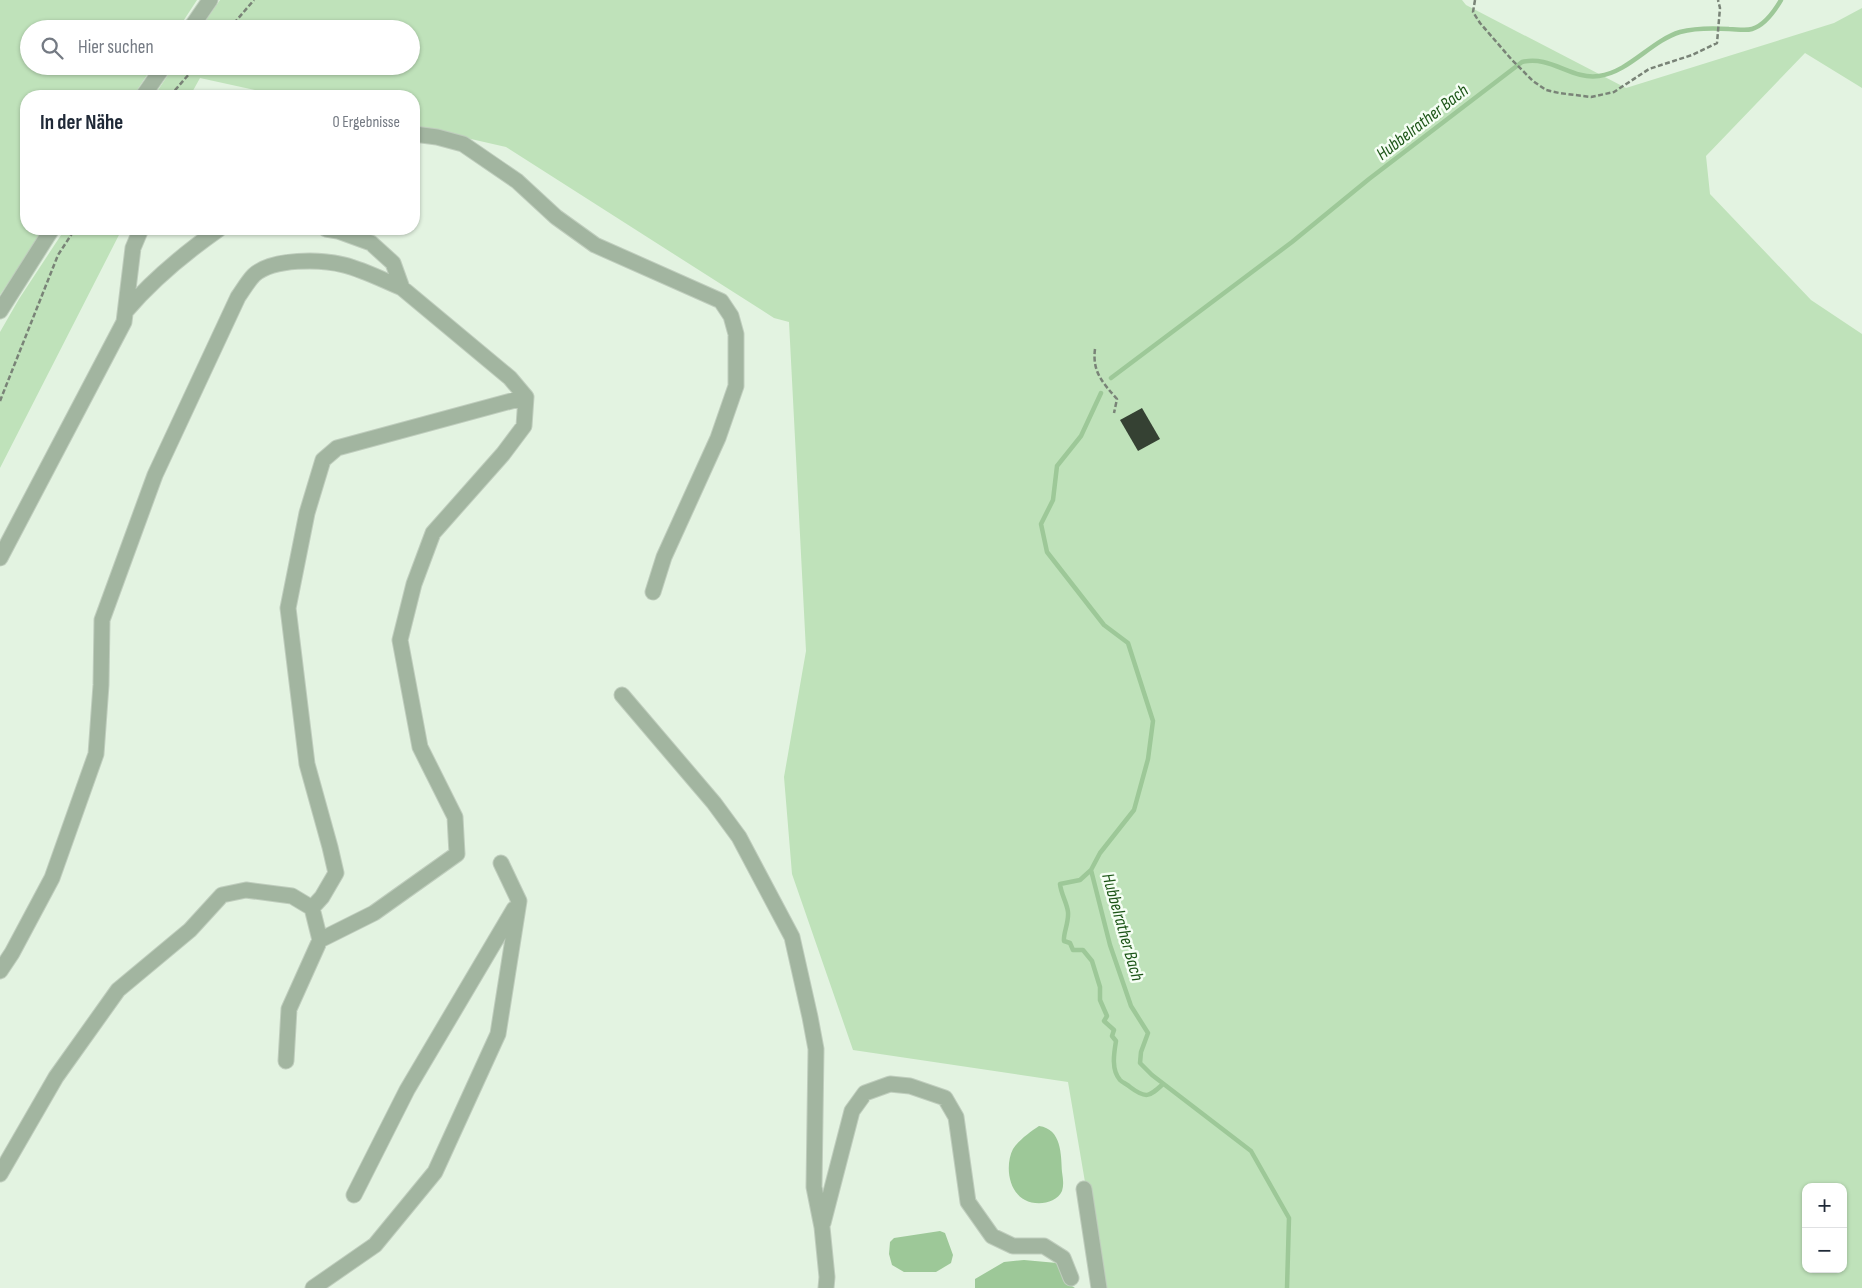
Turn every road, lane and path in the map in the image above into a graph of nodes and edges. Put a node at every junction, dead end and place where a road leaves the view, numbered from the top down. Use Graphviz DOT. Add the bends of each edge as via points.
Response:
graph roads {
  1 [pos="210,0"];
  2 [pos="254,0"];
  3 [pos="1475,0"];
  4 [pos="1718,0"];
  5 [pos="196,20"];
  6 [pos="237,20"];
  7 [pos="158,75"];
  8 [pos="188,75"];
  9 [pos="147,90"];
  10 [pos="175,90"];
  11 [pos="420,135"];
  12 [pos="48,235"];
  13 [pos="71,235"];
  14 [pos="138,235"];
  15 [pos="211,235"];
  16 [pos="349,235"];
  17 [pos="402,288"];
  18 [pos="126,311"];
  19 [pos="0,312"];
  20 [pos="1095,349"];
  21 [pos="526,397"];
  22 [pos="0,401"];
  23 [pos="1114,414"];
  24 [pos="0,558"];
  25 [pos="652,592"];
  26 [pos="622,695"];
  27 [pos="501,864"];
  28 [pos="519,901"];
  29 [pos="312,908"];
  30 [pos="320,940"];
  31 [pos="0,971"];
  32 [pos="286,1061"];
  33 [pos="0,1174"];
  34 [pos="1084,1189"];
  35 [pos="354,1195"];
  36 [pos="822,1227"];
  37 [pos="1071,1278"];
  38 [pos="313,1288"];
  39 [pos="826,1288"];
  40 [pos="1099,1288"];
  1 -- 5 [label="street"];
  2 -- 6 [label="path"];
  3 -- 4 [label="path" via="1474,12 1480,23 1524,73 1546,90 1591,97 1614,92 1648,69 1717,43"];
  7 -- 9 [label="street"];
  8 -- 10 [label="path"];
  11 -- 25 [label="street" via="464,144 595,245 721,301 731,316 736,334 736,386 718,438 664,557"];
  12 -- 19 [label="street"];
  13 -- 22 [label="path" via="58,255"];
  14 -- 18 [label="street" via="133,248"];
  15 -- 18 [label="street" via="184,254"];
  16 -- 17 [label="street" via="370,243 393,263"];
  17 -- 21 [label="street" via="510,378"];
  17 -- 31 [label="street" via="345,265 322,261 271,266 254,275 238,297 155,475 102,620 96,754 52,878"];
  18 -- 24 [label="street" via="124,322"];
  20 -- 23 [label="path" via="1093,358 1100,380 1118,399"];
  21 -- 29 [label="street" via="338,448 323,460 307,513 288,608 307,764 336,873"];
  21 -- 30 [label="street" via="524,426 433,533 414,584 400,640 420,746 455,818 457,854 374,913"];
  26 -- 36 [label="street" via="738,836 792,937 816,1049 814,1187"];
  27 -- 28 [label="street"];
  28 -- 35 [label="street" via="407,1090"];
  28 -- 38 [label="street" via="498,1034 435,1172 375,1245"];
  29 -- 30 [label="street"];
  29 -- 33 [label="street" via="292,896 246,890 222,895 190,930 118,990 56,1077"];
  30 -- 32 [label="street" via="289,1009"];
  34 -- 40 [label="street"];
  36 -- 37 [label="street" via="852,1111 866,1093 890,1084 910,1086 944,1098 956,1117 968,1202 992,1236 1013,1246 1044,1246 1063,1258"];
  36 -- 39 [label="street"];
}
